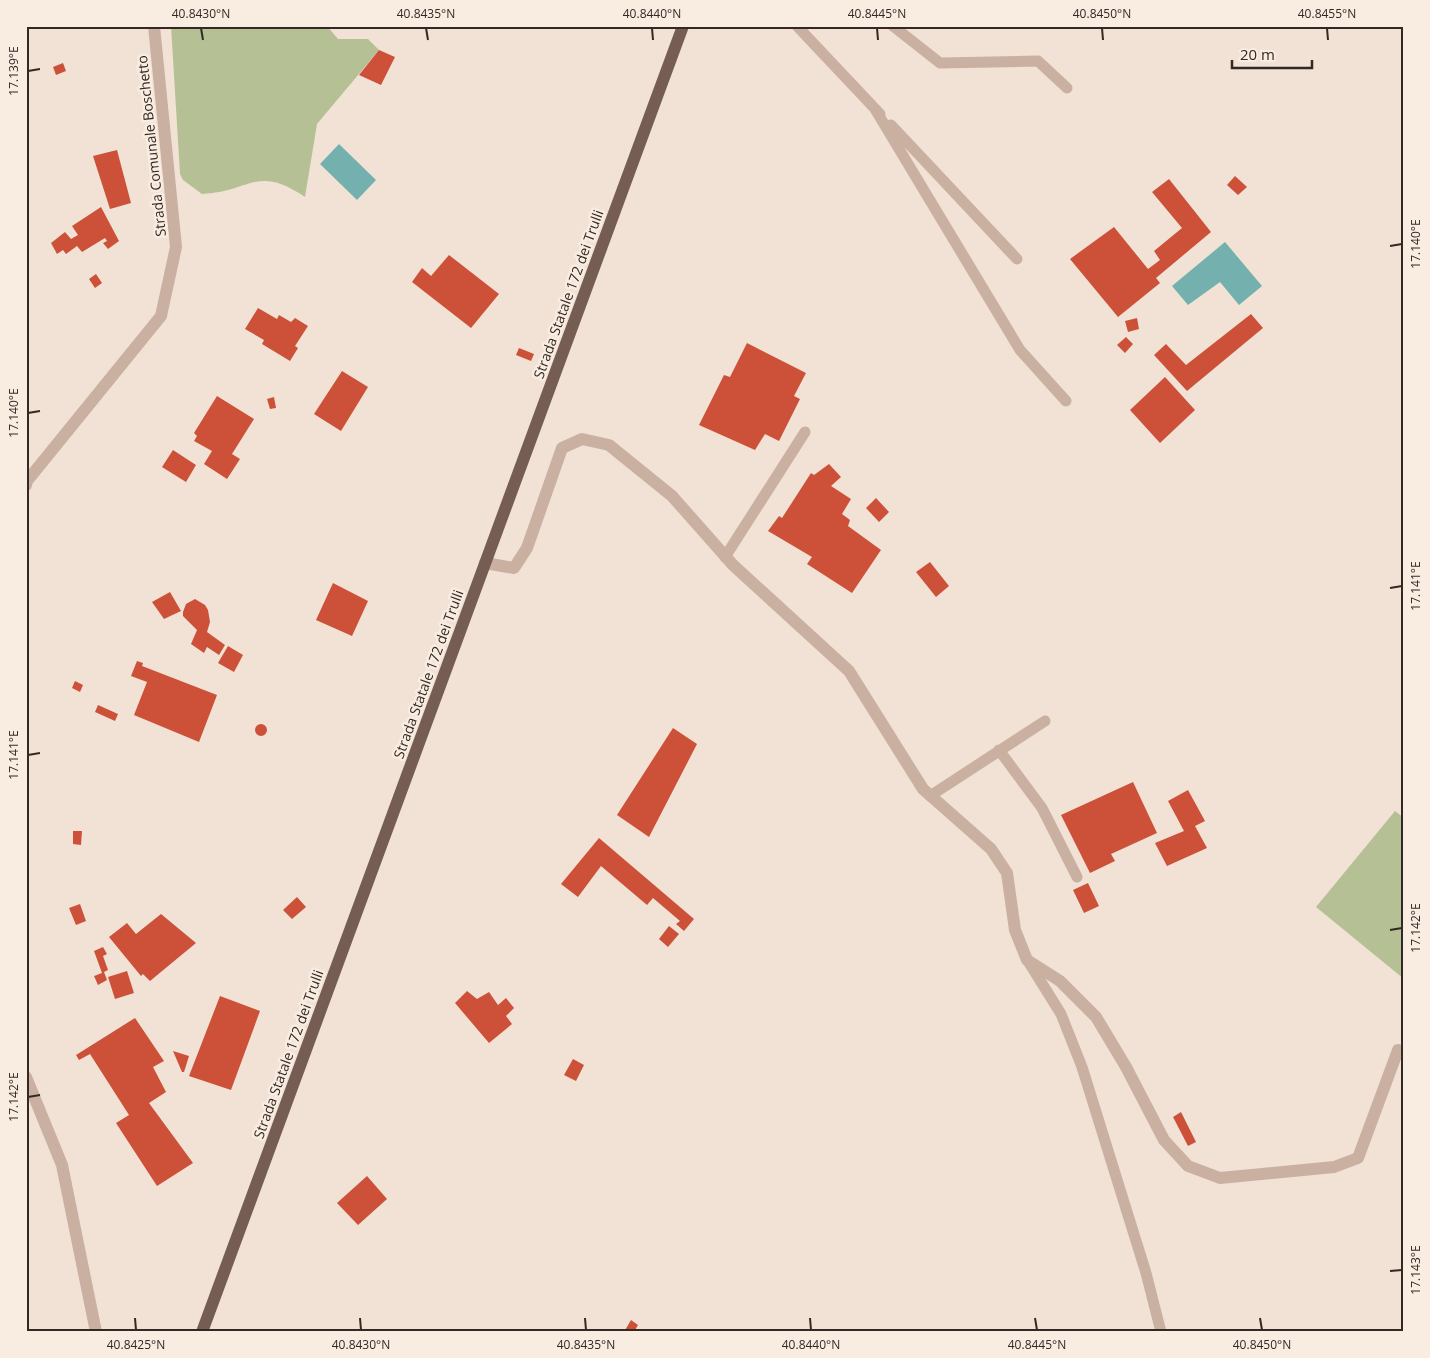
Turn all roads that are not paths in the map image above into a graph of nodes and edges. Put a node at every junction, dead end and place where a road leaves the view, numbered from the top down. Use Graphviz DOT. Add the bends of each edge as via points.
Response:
graph roads {
  1 [pos="154,26"];
  2 [pos="683,26"];
  3 [pos="796,26"];
  4 [pos="893,26"];
  5 [pos="1067,88"];
  6 [pos="875,109"];
  7 [pos="1017,259"];
  8 [pos="1066,401"];
  9 [pos="805,432"];
  10 [pos="26,485"];
  11 [pos="726,557"];
  12 [pos="485,563"];
  13 [pos="1045,720"];
  14 [pos="999,750"];
  15 [pos="930,796"];
  16 [pos="1077,877"];
  17 [pos="1027,960"];
  18 [pos="1398,1050"];
  19 [pos="26,1077"];
  20 [pos="96,1332"];
  21 [pos="202,1332"];
  22 [pos="1160,1332"];
  1 -- 10 [label="street, Strada Comunale Boschetto" via="176,247 161,316"];
  2 -- 12 [label="main road, Strada Statale 172 dei Trulli"];
  3 -- 6 [label="lane"];
  4 -- 5 [label="lane" via="940,63 1038,61"];
  6 -- 7 [label="lane"];
  6 -- 8 [label="lane" via="1020,350"];
  9 -- 11 [label="lane"];
  11 -- 12 [label="street" via="672,496 609,445 582,439 562,448 527,548 514,568"];
  11 -- 15 [label="street" via="850,671"];
  12 -- 21 [label="main road, Strada Statale 172 dei Trulli"];
  13 -- 14 [label="lane"];
  14 -- 15 [label="lane"];
  14 -- 16 [label="lane" via="1042,808"];
  15 -- 17 [label="street" via="991,849 1007,873 1015,930"];
  17 -- 18 [label="street" via="1060,981 1096,1017 1164,1140 1188,1166 1220,1178 1334,1167 1358,1158"];
  17 -- 22 [label="lane" via="1061,1014 1082,1067 1146,1274"];
  19 -- 20 [label="street" via="62,1165"];
}
